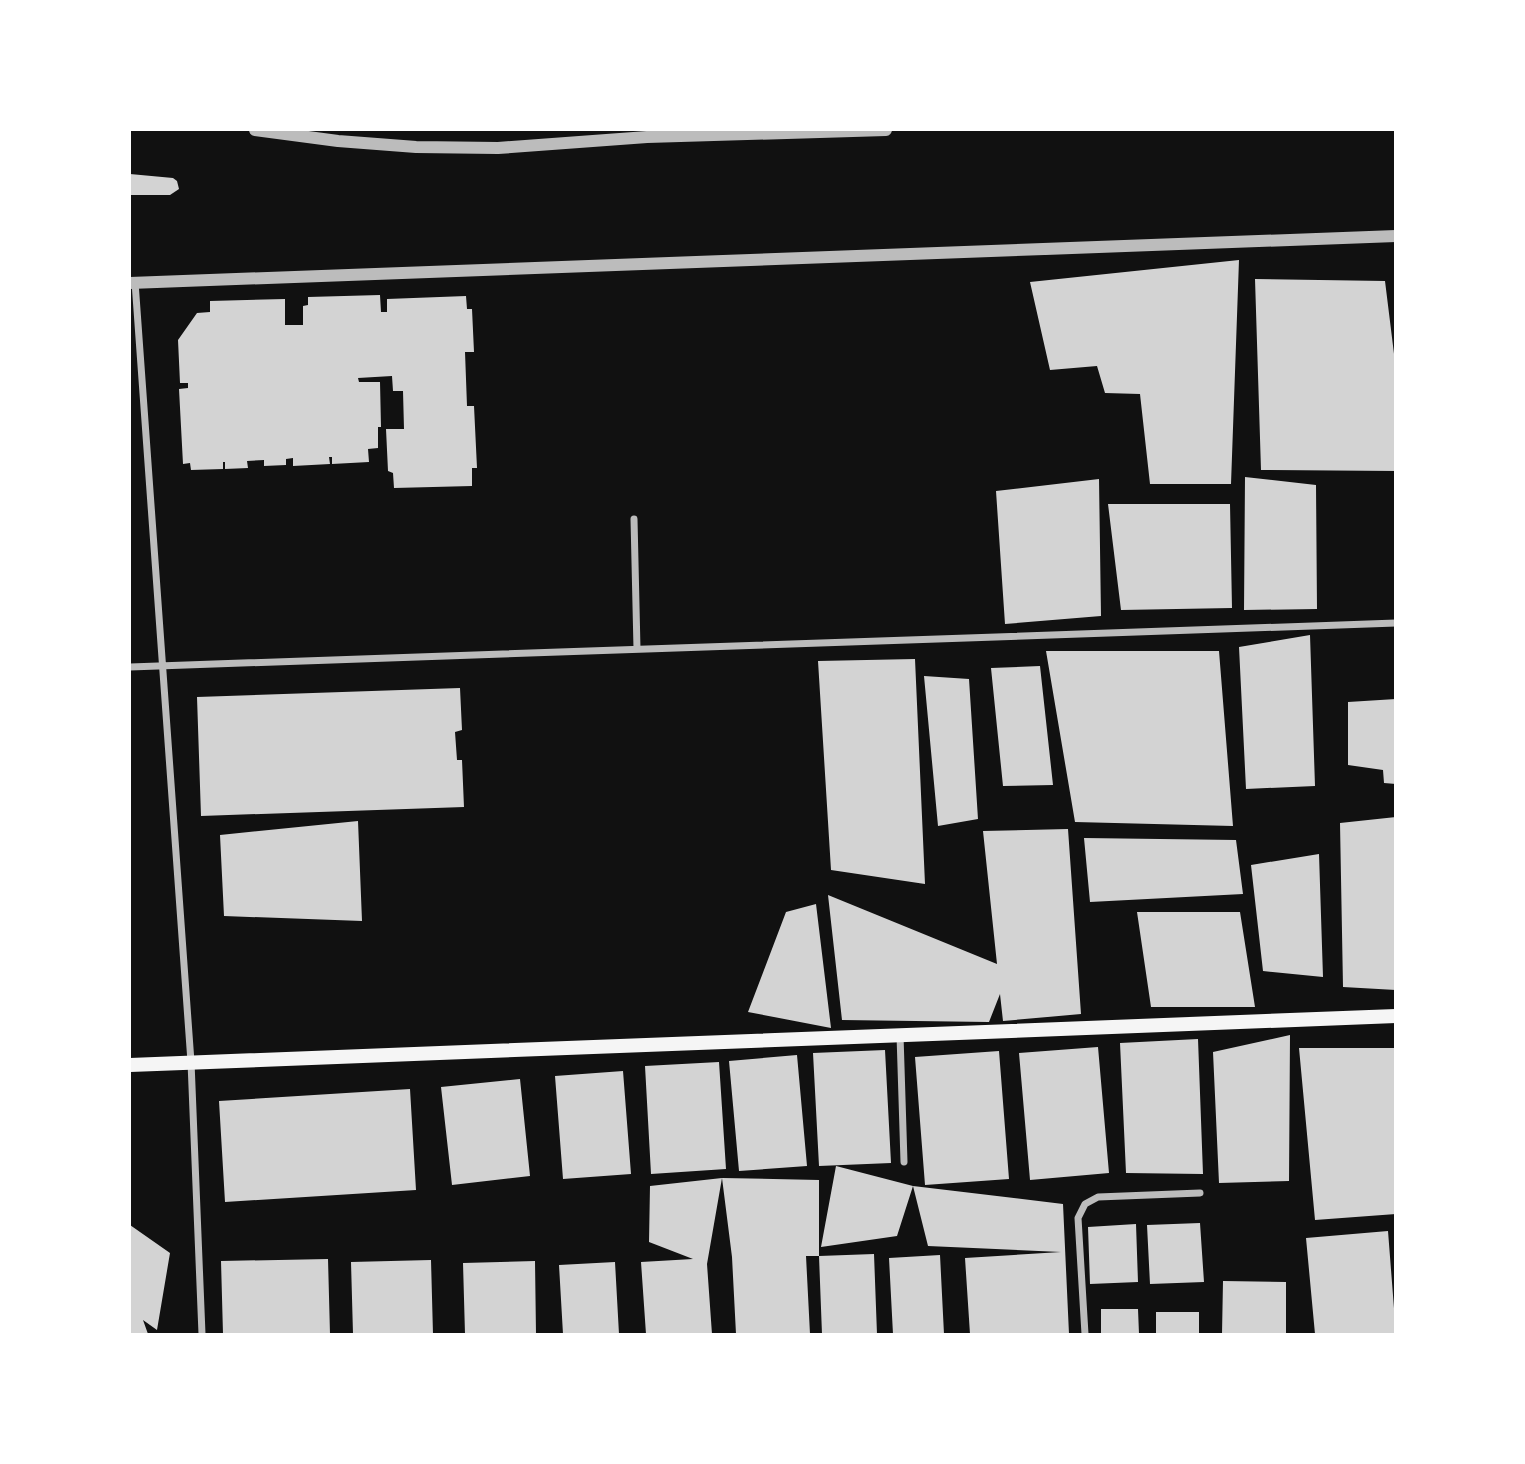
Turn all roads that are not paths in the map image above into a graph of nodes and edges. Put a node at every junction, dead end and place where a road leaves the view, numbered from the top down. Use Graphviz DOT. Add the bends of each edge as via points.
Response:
graph roads {
  1 [pos="255,130"];
  2 [pos="886,130"];
  3 [pos="1395,236"];
  4 [pos="132,283"];
  5 [pos="634,519"];
  6 [pos="1395,623"];
  7 [pos="638,649"];
  8 [pos="163,666"];
  9 [pos="130,667"];
  10 [pos="1395,1016"];
  11 [pos="900,1035"];
  12 [pos="191,1062"];
  13 [pos="130,1065"];
  14 [pos="904,1162"];
  15 [pos="1199,1193"];
  16 [pos="202,1335"];
  17 [pos="1085,1335"];
  1 -- 2 [label="street" via="416,147 498,148 647,137"];
  3 -- 4 [label="street"];
  4 -- 8 [label="street"];
  5 -- 7 [label="street"];
  6 -- 7 [label="street"];
  7 -- 8 [label="street"];
  8 -- 9 [label="street"];
  8 -- 12 [label="street"];
  10 -- 11 [label="main road"];
  11 -- 12 [label="main road"];
  11 -- 14 [label="street"];
  12 -- 13 [label="main road"];
  12 -- 16 [label="street"];
  15 -- 17 [label="street" via="1098,1197 1085,1204 1078,1217"];
}
